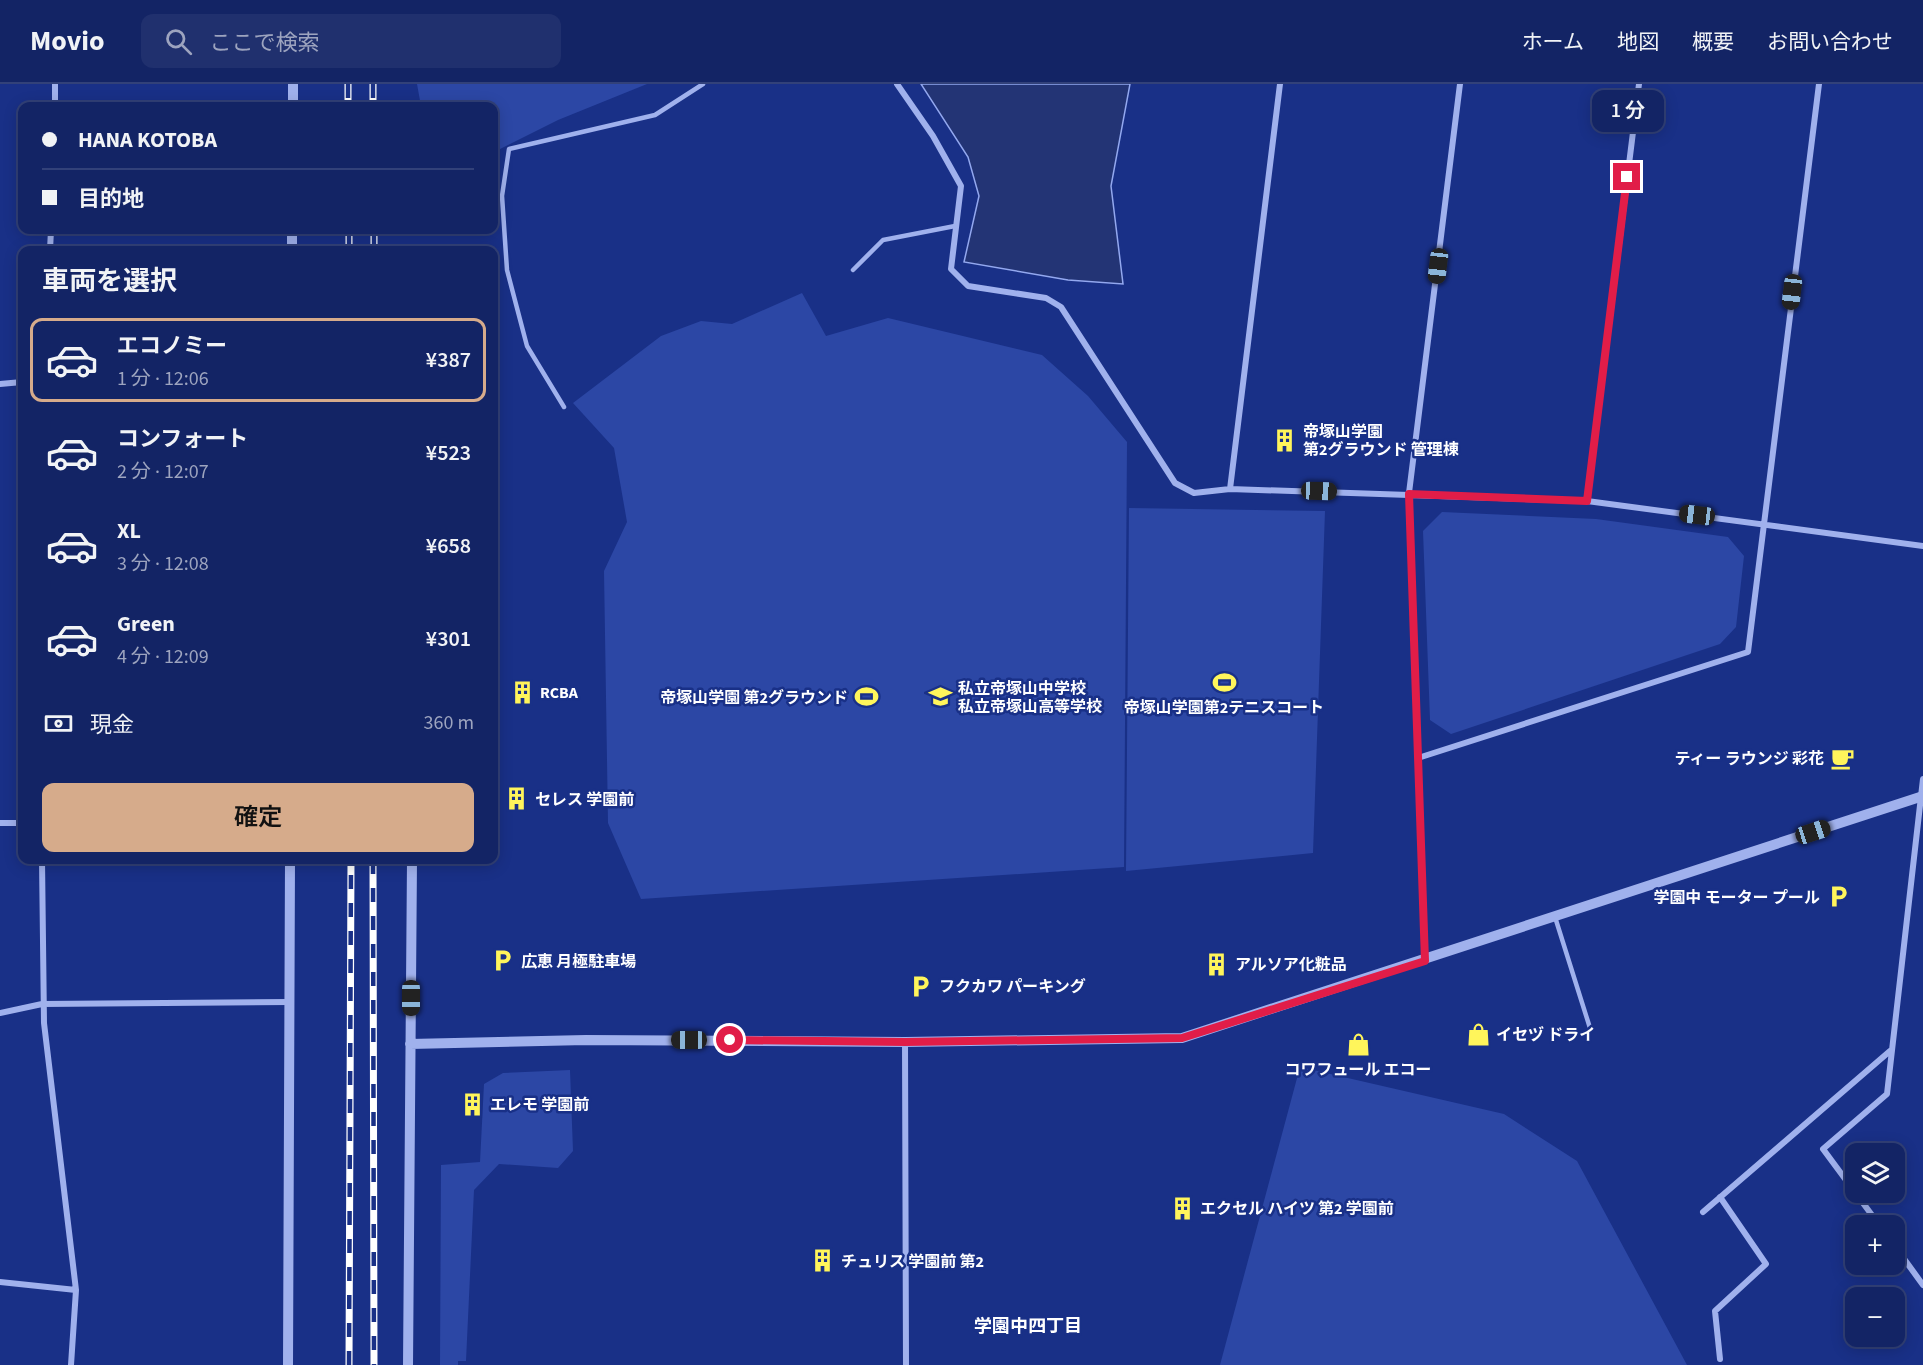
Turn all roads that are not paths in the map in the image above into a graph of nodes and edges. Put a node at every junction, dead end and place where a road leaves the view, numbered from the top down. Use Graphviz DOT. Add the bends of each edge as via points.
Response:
graph roads {
  1 [pos="55,84"];
  2 [pos="293,84"];
  3 [pos="703,84"];
  4 [pos="897,84"];
  5 [pos="1280,84"];
  6 [pos="1460,84"];
  7 [pos="1639,84"];
  8 [pos="1819,84"];
  9 [pos="55,102"];
  10 [pos="293,102"];
  11 [pos="955,226"];
  12 [pos="853,270"];
  13 [pos="18,382"];
  14 [pos="0,384"];
  15 [pos="564,406"];
  16 [pos="1230,489"];
  17 [pos="1409,494"];
  18 [pos="1587,501"];
  19 [pos="1762,524"];
  20 [pos="1923,546"];
  21 [pos="1418,758"];
  22 [pos="1923,779"];
  23 [pos="1922,797"];
  24 [pos="0,823"];
  25 [pos="18,823"];
  26 [pos="42,864"];
  27 [pos="290,864"];
  28 [pos="412,864"];
  29 [pos="1555,917"];
  30 [pos="1425,961"];
  31 [pos="290,1002"];
  32 [pos="42,1004"];
  33 [pos="0,1013"];
  34 [pos="1590,1028"];
  35 [pos="905,1042"];
  36 [pos="410,1044"];
  37 [pos="1890,1051"];
  38 [pos="1720,1197"];
  39 [pos="1703,1212"];
  40 [pos="1872,1215"];
  41 [pos="1905,1260"];
  42 [pos="0,1282"];
  43 [pos="1923,1285"];
  44 [pos="76,1290"];
  45 [pos="1720,1359"];
  46 [pos="72,1365"];
  47 [pos="288,1365"];
  48 [pos="408,1365"];
  49 [pos="906,1365"];
  1 -- 9 [label="street"];
  2 -- 10 [label="street"];
  3 -- 15 [label="lane" via="655,115 508,149 502,196 507,270 527,345"];
  4 -- 11 [label="street" via="961,186"];
  5 -- 16 [label="street"];
  6 -- 17 [label="street"];
  7 -- 18 [label="street"];
  8 -- 19 [label="street"];
  11 -- 12 [label="lane" via="883,240"];
  11 -- 16 [label="street" via="951,269 968,286 1046,298 1061,307 1175,483 1194,493"];
  13 -- 14 [label="street"];
  16 -- 17 [label="street"];
  17 -- 18 [label="street"];
  17 -- 21 [label="street"];
  18 -- 19 [label="street"];
  19 -- 20 [label="street"];
  19 -- 21 [label="street" via="1748,652"];
  21 -- 30 [label="street"];
  22 -- 23 [label="street"];
  23 -- 29 [label="street"];
  23 -- 37 [label="street"];
  24 -- 25 [label="street"];
  26 -- 32 [label="street"];
  27 -- 31 [label="street"];
  28 -- 36 [label="street"];
  29 -- 30 [label="street"];
  29 -- 34 [label="lane"];
  30 -- 35 [label="street" via="1182,1038"];
  31 -- 32 [label="street"];
  31 -- 47 [label="street"];
  32 -- 33 [label="street"];
  32 -- 44 [label="street"];
  35 -- 36 [label="street" via="585,1040"];
  35 -- 49 [label="street"];
  36 -- 48 [label="street"];
  37 -- 38 [label="street"];
  37 -- 40 [label="street" via="1887,1094 1823,1149"];
  38 -- 39 [label="street"];
  38 -- 45 [label="street" via="1766,1264 1715,1311"];
  41 -- 43 [label="street"];
  42 -- 44 [label="street"];
  44 -- 46 [label="street"];
}
